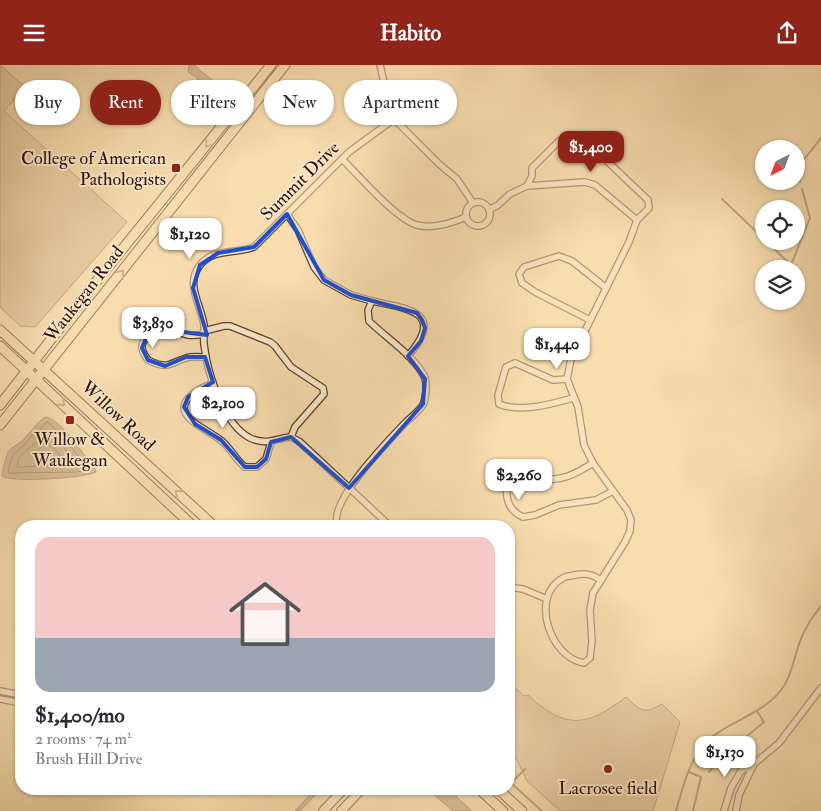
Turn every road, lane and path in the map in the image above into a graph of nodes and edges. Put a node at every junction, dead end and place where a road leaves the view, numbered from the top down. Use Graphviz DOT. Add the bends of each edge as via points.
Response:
graph roads {
  1 [pos="271,65"];
  2 [pos="285,65"];
  3 [pos="380,65"];
  4 [pos="383,80"];
  5 [pos="385,125"];
  6 [pos="400,125"];
  7 [pos="342,160"];
  8 [pos="527,186"];
  9 [pos="473,203"];
  10 [pos="489,210"];
  11 [pos="287,214"];
  12 [pos="466,217"];
  13 [pos="637,221"];
  14 [pos="606,289"];
  15 [pos="372,301"];
  16 [pos="590,320"];
  17 [pos="0,329"];
  18 [pos="204,333"];
  19 [pos="0,345"];
  20 [pos="408,356"];
  21 [pos="206,357"];
  22 [pos="34,361"];
  23 [pos="26,370"];
  24 [pos="44,371"];
  25 [pos="567,379"];
  26 [pos="37,380"];
  27 [pos="214,383"];
  28 [pos="573,397"];
  29 [pos="0,405"];
  30 [pos="0,425"];
  31 [pos="291,437"];
  32 [pos="271,442"];
  33 [pos="593,463"];
  34 [pos="349,488"];
  35 [pos="613,491"];
  36 [pos="186,520"];
  37 [pos="207,520"];
  38 [pos="337,520"];
  39 [pos="384,520"];
  40 [pos="600,580"];
  41 [pos="515,588"];
  42 [pos="547,599"];
  43 [pos="821,682"];
  44 [pos="821,688"];
  45 [pos="0,691"];
  46 [pos="15,694"];
  47 [pos="815,694"];
  48 [pos="0,699"];
  49 [pos="15,702"];
  50 [pos="754,764"];
  51 [pos="339,795"];
  52 [pos="356,795"];
  53 [pos="485,795"];
  54 [pos="505,795"];
  55 [pos="324,811"];
  56 [pos="341,811"];
  57 [pos="503,811"];
  58 [pos="522,811"];
  59 [pos="724,811"];
  60 [pos="736,811"];
  1 -- 22 [label="main road, Waukegan Road, one-way"];
  24 -- 2 [label="main road, Waukegan Road, one-way"];
  3 -- 4 [label="street"];
  5 -- 7 [label="street, Summit Drive"];
  6 -- 9 [label="street" via="457,179"];
  7 -- 11 [label="street, Summit Drive"];
  7 -- 12 [label="street" via="401,218 417,226 434,226"];
  8 -- 10 [label="street"];
  8 -- 13 [label="street" via="585,181 595,185"];
  8 -- 13 [label="street" via="532,168 559,141 579,139 588,143 648,199 649,208"];
  9 -- 10 [label="street" via="483,203"];
  9 -- 12 [label="street" via="466,210"];
  10 -- 12 [label="street" via="489,219 483,226 474,226"];
  11 -- 15 [label="street" via="324,280 351,295"];
  11 -- 18 [label="street, Summit Drive" via="254,247 218,253 207,257 200,265 194,275 193,288"];
  13 -- 14 [label="street"];
  14 -- 16 [label="street"];
  14 -- 16 [label="street" via="572,261 560,257 524,267 519,274 522,283 528,287"];
  15 -- 20 [label="street" via="369,321"];
  15 -- 20 [label="street" via="417,313 422,320 425,328 421,341"];
  16 -- 25 [label="street" via="571,359"];
  17 -- 22 [label="main road, Willow Road"];
  18 -- 21 [label="street, Summit Drive"];
  18 -- 21 [label="street" via="188,335 158,329 146,338 142,349 148,360 165,366 186,357"];
  18 -- 31 [label="street" via="230,326 270,342 291,367 323,388 324,394 295,427"];
  19 -- 23 [label="main road, Willow Road"];
  20 -- 34 [label="street" via="425,379 423,404"];
  21 -- 27 [label="street, Summit Drive"];
  22 -- 23 [label="main road, Waukegan Road"];
  22 -- 24 [label="main road, Willow Road"];
  23 -- 26 [label="main road, Willow Road"];
  23 -- 29 [label="main road, Waukegan Road"];
  24 -- 26 [label="main road, Waukegan Road"];
  37 -- 24 [label="main road, Willow Road, one-way"];
  25 -- 28 [label="street"];
  25 -- 28 [label="street" via="553,380 515,363 506,367 498,395 499,403 508,408 538,406"];
  26 -- 30 [label="main road, Waukegan Road"];
  26 -- 36 [label="main road, Willow Road, one-way"];
  27 -- 32 [label="street, Summit Drive" via="238,429 259,441"];
  27 -- 32 [label="street" via="185,401 186,413 195,424 225,444 245,467 257,467 266,459"];
  28 -- 33 [label="street" via="578,407 584,445"];
  31 -- 32 [label="street, Summit Drive"];
  31 -- 34 [label="street"];
  33 -- 35 [label="street"];
  33 -- 35 [label="street" via="561,479 507,483 508,501 514,513 523,517 535,515 559,505 596,500"];
  34 -- 38 [label="street" via="341,501"];
  34 -- 39 [label="street"];
  35 -- 40 [label="street" via="629,515 630,531"];
  40 -- 42 [label="street" via="594,575 564,577 551,589"];
  40 -- 42 [label="street" via="591,600 592,641 590,658 584,663 576,662 557,644 546,621"];
  41 -- 42 [label="street"];
  43 -- 47 [label="street"];
  44 -- 47 [label="street"];
  45 -- 46 [label="street"];
  47 -- 50 [label="street" via="779,743"];
  48 -- 49 [label="street"];
  50 -- 59 [label="street" via="741,771 731,788"];
  50 -- 60 [label="street" via="738,795"];
  51 -- 55 [label="main road"];
  52 -- 56 [label="main road"];
  53 -- 57 [label="main road"];
  54 -- 58 [label="main road"];
}
